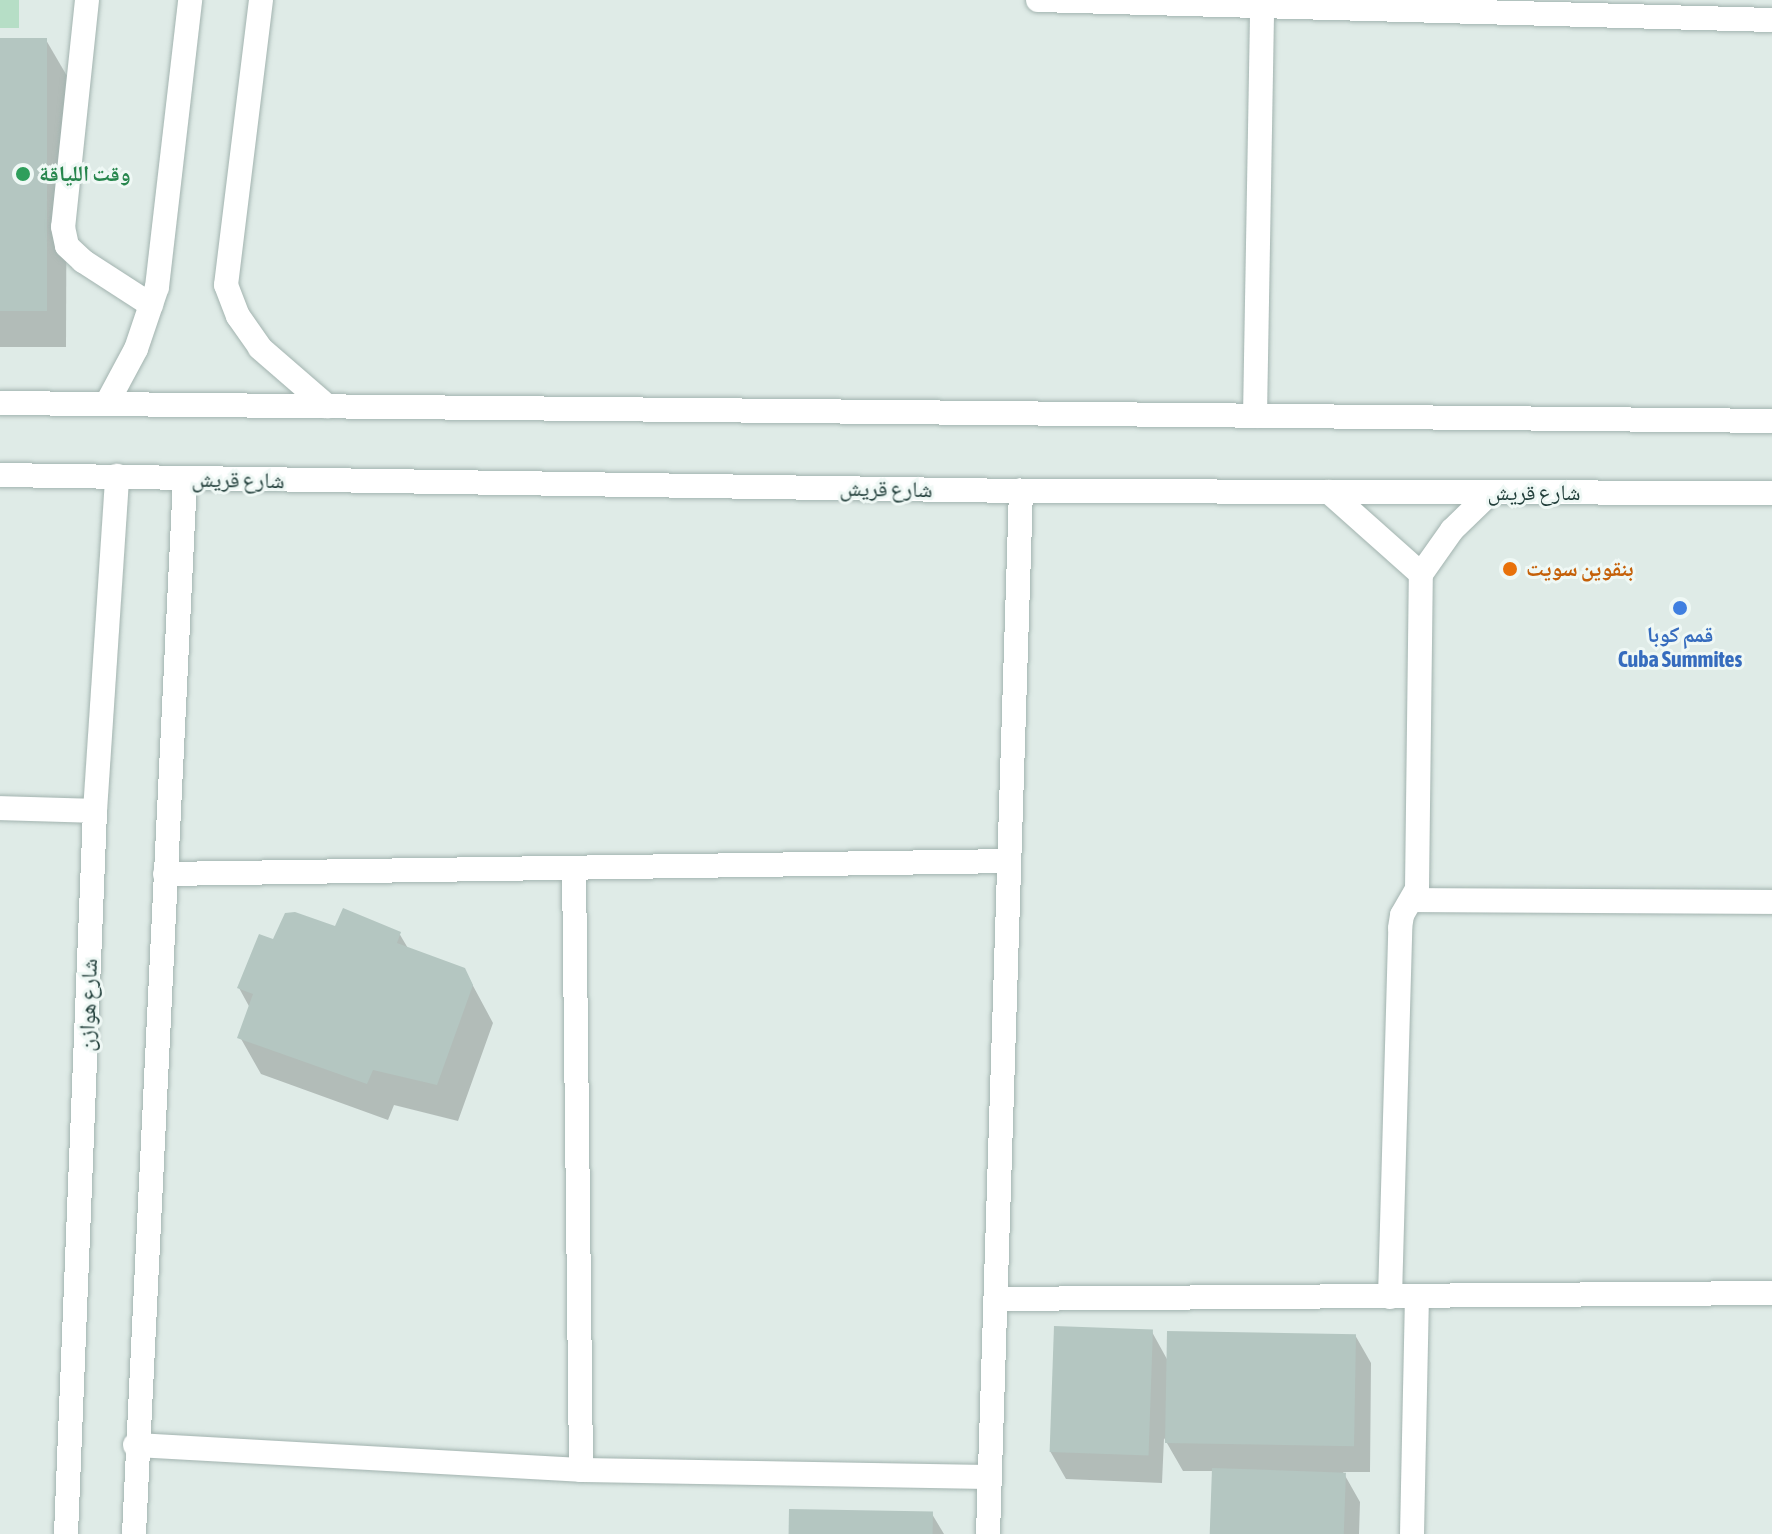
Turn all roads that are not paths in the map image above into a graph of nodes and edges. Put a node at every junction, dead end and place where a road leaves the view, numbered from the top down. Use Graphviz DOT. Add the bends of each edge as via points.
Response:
graph roads {
  1 [pos="87,0"];
  2 [pos="190,0"];
  3 [pos="261,0"];
  4 [pos="1038,0"];
  5 [pos="1262,6"];
  6 [pos="1454,6"];
  7 [pos="1772,20"];
  8 [pos="151,305"];
  9 [pos="0,403"];
  10 [pos="107,403"];
  11 [pos="327,406"];
  12 [pos="1255,416"];
  13 [pos="1772,421"];
  14 [pos="0,475"];
  15 [pos="117,476"];
  16 [pos="185,480"];
  17 [pos="1021,491"];
  18 [pos="1329,492"];
  19 [pos="1490,493"];
  20 [pos="1772,493"];
  21 [pos="1421,574"];
  22 [pos="0,808"];
  23 [pos="95,811"];
  24 [pos="1009,861"];
  25 [pos="574,868"];
  26 [pos="165,874"];
  27 [pos="1413,900"];
  28 [pos="1772,902"];
  29 [pos="1772,1293"];
  30 [pos="1390,1297"];
  31 [pos="1417,1297"];
  32 [pos="996,1299"];
  33 [pos="135,1445"];
  34 [pos="581,1470"];
  35 [pos="990,1477"];
  36 [pos="66,1534"];
  37 [pos="134,1534"];
  38 [pos="988,1534"];
  39 [pos="1412,1534"];
  1 -- 8 [label="street" via="63,227 67,246 83,261"];
  2 -- 8 [label="street"];
  3 -- 11 [label="street" via="226,285 238,316 260,348"];
  4 -- 5 [label="street"];
  5 -- 6 [label="street"];
  5 -- 12 [label="street"];
  6 -- 7 [label="street"];
  8 -- 10 [label="street" via="136,349"];
  9 -- 10 [label="street"];
  10 -- 11 [label="street"];
  11 -- 12 [label="street"];
  12 -- 13 [label="street"];
  14 -- 15 [label="street, شارع قريش"];
  15 -- 16 [label="street, شارع قريش"];
  15 -- 23 [label="street, شارع هوازن"];
  16 -- 17 [label="street, شارع قريش"];
  16 -- 26 [label="street"];
  17 -- 18 [label="street, شارع قريش"];
  17 -- 24 [label="street"];
  18 -- 19 [label="street, شارع قريش"];
  18 -- 21 [label="street"];
  19 -- 20 [label="street, شارع قريش"];
  19 -- 21 [label="street" via="1452,530"];
  21 -- 27 [label="street"];
  22 -- 23 [label="street"];
  23 -- 36 [label="street, شارع هوازن"];
  24 -- 25 [label="street"];
  24 -- 32 [label="street"];
  25 -- 26 [label="street"];
  25 -- 34 [label="street"];
  26 -- 33 [label="street"];
  27 -- 28 [label="street"];
  27 -- 30 [label="street" via="1400,928"];
  29 -- 31 [label="street"];
  30 -- 31 [label="street"];
  30 -- 32 [label="street"];
  31 -- 39 [label="street"];
  32 -- 35 [label="street"];
  33 -- 34 [label="street"];
  33 -- 37 [label="street"];
  34 -- 35 [label="street"];
  35 -- 38 [label="street"];
}
